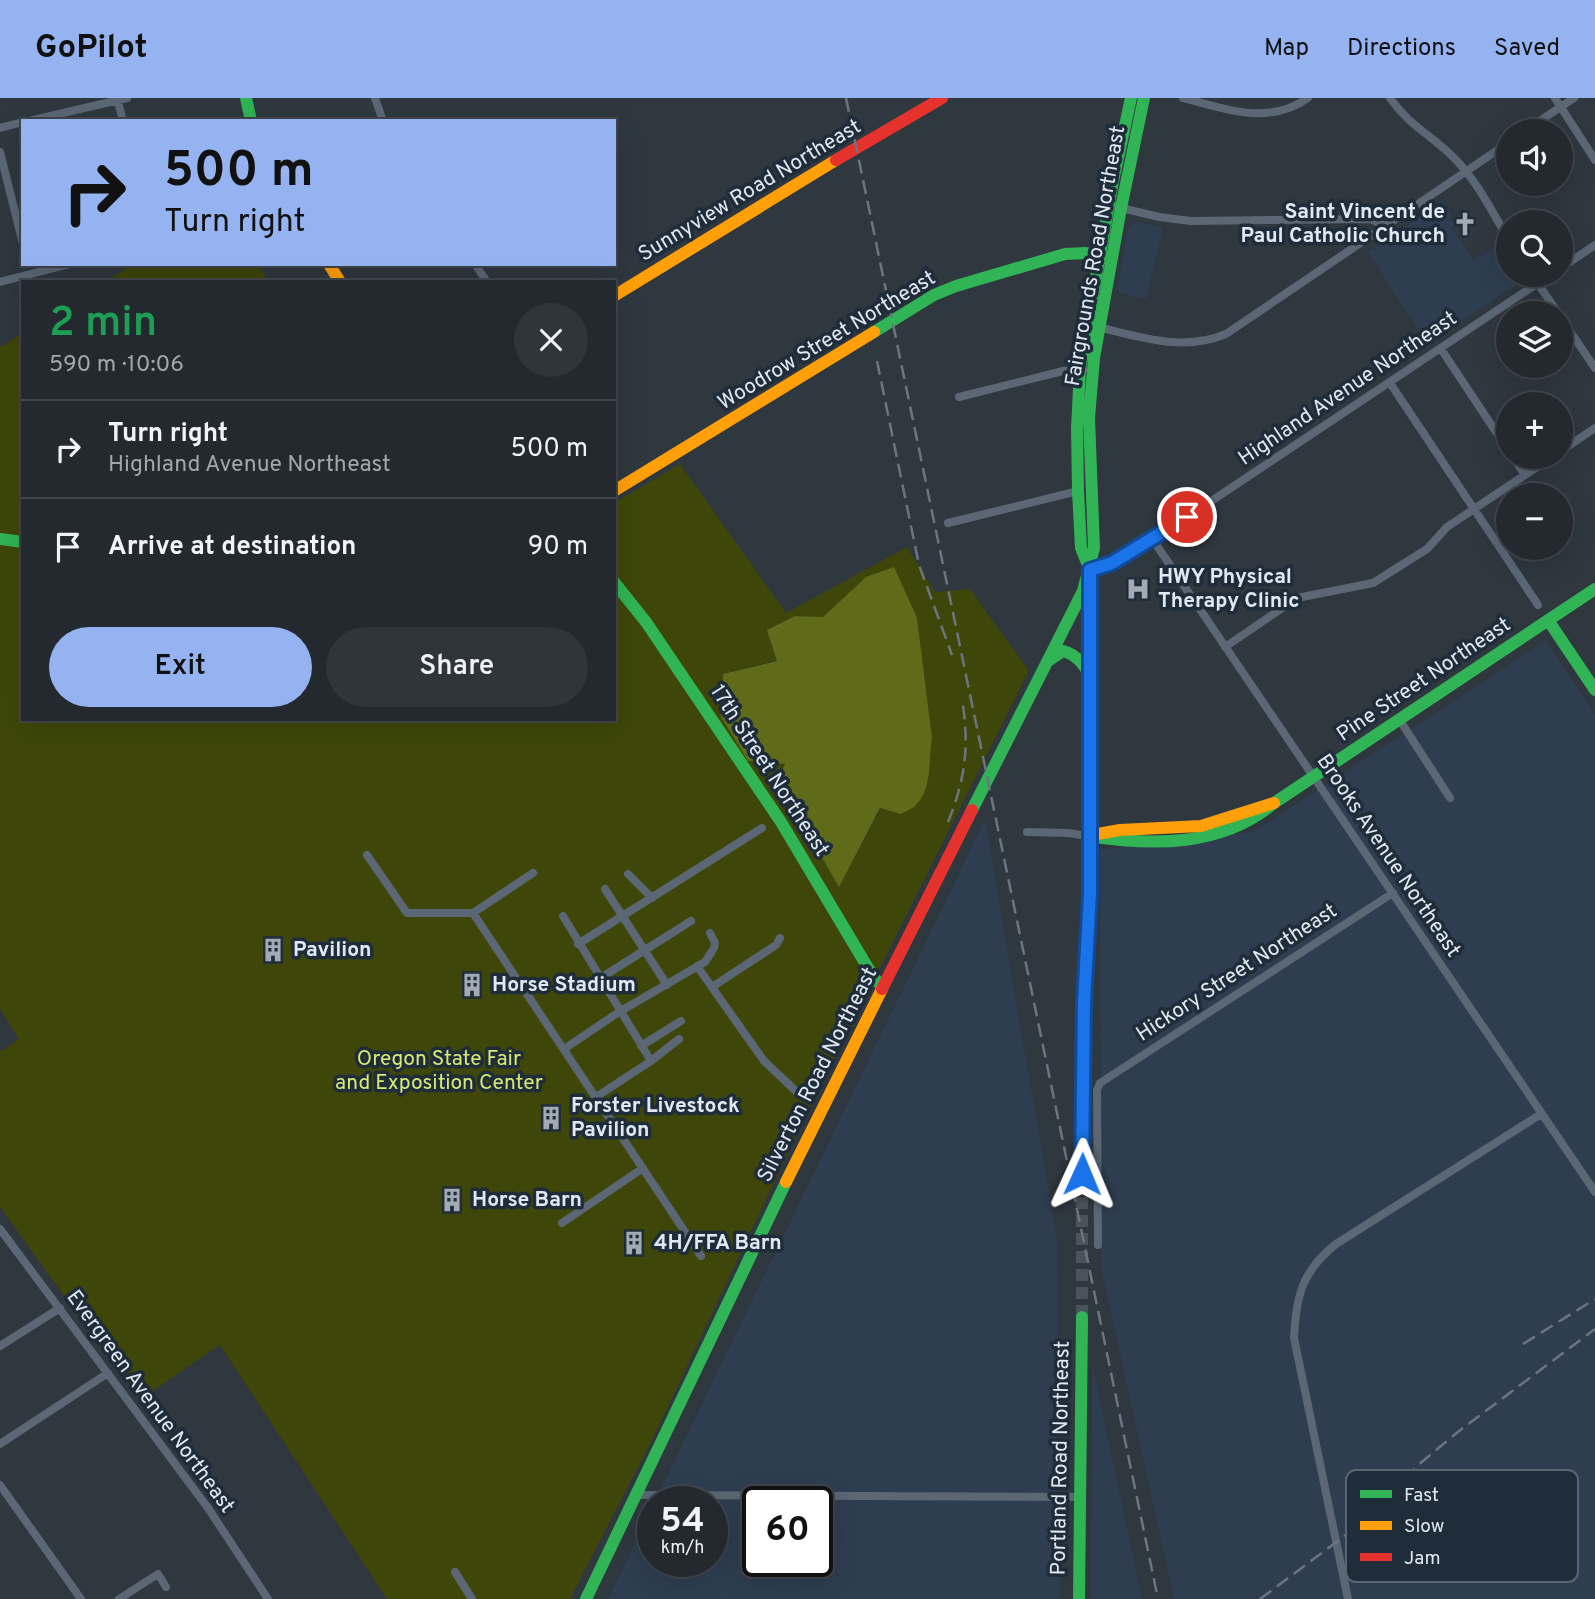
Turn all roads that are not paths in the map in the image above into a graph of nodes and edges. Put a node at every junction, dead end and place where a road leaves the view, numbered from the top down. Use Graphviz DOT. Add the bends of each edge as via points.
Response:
graph roads {
  1 [pos="127,98"];
  2 [pos="246,98"];
  3 [pos="375,98"];
  4 [pos="1131,98"];
  5 [pos="1144,98"];
  6 [pos="1184,98"];
  7 [pos="1308,98"];
  8 [pos="1390,98"];
  9 [pos="1555,98"];
  10 [pos="1574,98"];
  11 [pos="117,99"];
  12 [pos="937,99"];
  13 [pos="1561,107"];
  14 [pos="37,119"];
  15 [pos="122,119"];
  16 [pos="251,119"];
  17 [pos="382,119"];
  18 [pos="1543,119"];
  19 [pos="21,123"];
  20 [pos="0,128"];
  21 [pos="1496,151"];
  22 [pos="0,152"];
  23 [pos="1595,160"];
  24 [pos="1466,171"];
  25 [pos="1115,207"];
  26 [pos="1496,219"];
  27 [pos="1384,226"];
  28 [pos="21,236"];
  29 [pos="1595,245"];
  30 [pos="1107,258"];
  31 [pos="1573,260"];
  32 [pos="28,266"];
  33 [pos="62,266"];
  34 [pos="30,274"];
  35 [pos="0,282"];
  36 [pos="1532,287"];
  37 [pos="616,295"];
  38 [pos="1093,326"];
  39 [pos="1573,336"];
  40 [pos="1441,349"];
  41 [pos="1595,368"];
  42 [pos="1086,370"];
  43 [pos="1390,383"];
  44 [pos="959,397"];
  45 [pos="1595,428"];
  46 [pos="1496,432"];
  47 [pos="1573,443"];
  48 [pos="1521,469"];
  49 [pos="1534,469"];
  50 [pos="1525,475"];
  51 [pos="616,486"];
  52 [pos="1078,491"];
  53 [pos="1474,510"];
  54 [pos="948,523"];
  55 [pos="0,539"];
  56 [pos="1153,540"];
  57 [pos="21,542"];
  58 [pos="1090,570"];
  59 [pos="616,584"];
  60 [pos="1595,589"];
  61 [pos="1538,605"];
  62 [pos="1548,620"];
  63 [pos="1225,647"];
  64 [pos="1048,661"];
  65 [pos="1090,675"];
  66 [pos="1595,690"];
  67 [pos="1399,719"];
  68 [pos="1313,776"];
  69 [pos="1450,798"];
  70 [pos="762,828"];
  71 [pos="1027,832"];
  72 [pos="1088,836"];
  73 [pos="367,855"];
  74 [pos="533,873"];
  75 [pos="628,874"];
  76 [pos="605,889"];
  77 [pos="1393,893"];
  78 [pos="652,898"];
  79 [pos="473,913"];
  80 [pos="563,916"];
  81 [pos="623,916"];
  82 [pos="691,921"];
  83 [pos="710,933"];
  84 [pos="780,938"];
  85 [pos="578,944"];
  86 [pos="645,950"];
  87 [pos="697,967"];
  88 [pos="599,979"];
  89 [pos="667,985"];
  90 [pos="712,986"];
  91 [pos="883,987"];
  92 [pos="619,1013"];
  93 [pos="681,1021"];
  94 [pos="679,1039"];
  95 [pos="641,1046"];
  96 [pos="564,1049"];
  97 [pos="651,1061"];
  98 [pos="798,1093"];
  99 [pos="596,1097"];
  100 [pos="1541,1114"];
  101 [pos="643,1168"];
  102 [pos="1082,1174"];
  103 [pos="1595,1192"];
  104 [pos="562,1223"];
  105 [pos="0,1228"];
  106 [pos="1098,1245"];
  107 [pos="701,1256"];
  108 [pos="60,1307"];
  109 [pos="1082,1317"];
  110 [pos="0,1346"];
  111 [pos="107,1373"];
  112 [pos="0,1444"];
  113 [pos="0,1485"];
  114 [pos="641,1486"];
  115 [pos="637,1495"];
  116 [pos="728,1495"];
  117 [pos="1079,1497"];
  118 [pos="454,1572"];
  119 [pos="166,1587"];
  120 [pos="81,1599"];
  121 [pos="120,1599"];
  122 [pos="268,1599"];
  123 [pos="472,1599"];
  124 [pos="586,1599"];
  125 [pos="1079,1599"];
  126 [pos="1348,1599"];
  1 -- 11 [label="street"];
  2 -- 16 [label="main road"];
  3 -- 17 [label="street"];
  4 -- 25 [label="main road, Fairgrounds Road Northeast"];
  5 -- 25 [label="main road, Fairgrounds Road Northeast"];
  6 -- 7 [label="street" via="1261,115 1287,110"];
  8 -- 24 [label="street"];
  9 -- 13 [label="street"];
  10 -- 13 [label="street"];
  11 -- 14 [label="street"];
  11 -- 15 [label="street"];
  12 -- 37 [label="main road, Sunnyview Road Northeast"];
  13 -- 18 [label="street"];
  13 -- 23 [label="street"];
  19 -- 20 [label="street"];
  21 -- 24 [label="street"];
  22 -- 28 [label="street"];
  24 -- 26 [label="street"];
  24 -- 27 [label="street"];
  25 -- 27 [label="street" via="1191,221 1371,219"];
  25 -- 30 [label="main road, Fairgrounds Road Northeast"];
  27 -- 38 [label="street" via="1211,341 1177,343"];
  29 -- 31 [label="street"];
  30 -- 38 [label="main road, Fairgrounds Road Northeast"];
  30 -- 51 [label="main road, Woodrow Street Northeast" via="1065,254 934,295"];
  32 -- 34 [label="street"];
  33 -- 34 [label="street"];
  34 -- 35 [label="street"];
  36 -- 40 [label="street, Highland Avenue Northeast"];
  38 -- 42 [label="main road, Fairgrounds Road Northeast"];
  39 -- 41 [label="street"];
  40 -- 43 [label="street, Highland Avenue Northeast"];
  40 -- 46 [label="street"];
  42 -- 44 [label="street" via="1063,371"];
  42 -- 52 [label="main road, Fairgrounds Road Northeast" via="1077,428"];
  42 -- 58 [label="main road, Fairgrounds Road Northeast" via="1094,548"];
  43 -- 53 [label="street"];
  43 -- 56 [label="street, Highland Avenue Northeast"];
  45 -- 47 [label="street"];
  48 -- 50 [label="street"];
  49 -- 50 [label="street"];
  50 -- 53 [label="street"];
  52 -- 54 [label="street"];
  52 -- 58 [label="main road, Fairgrounds Road Northeast" via="1081,548"];
  53 -- 61 [label="street"];
  53 -- 63 [label="street" via="1382,579 1297,598"];
  55 -- 57 [label="main road"];
  56 -- 58 [label="street, Highland Avenue Northeast"];
  56 -- 63 [label="street, Brooks Avenue Northeast"];
  58 -- 64 [label="main road, Silverton Road Northeast"];
  58 -- 65 [label="main road"];
  59 -- 91 [label="main road, 17th Street Northeast" via="781,822"];
  60 -- 62 [label="main road, Pine Street Northeast"];
  62 -- 66 [label="main road"];
  62 -- 67 [label="main road, Pine Street Northeast"];
  63 -- 68 [label="street, Brooks Avenue Northeast"];
  64 -- 65 [label="main road" via="1069,652"];
  64 -- 91 [label="main road, Silverton Road Northeast"];
  65 -- 72 [label="main road"];
  67 -- 68 [label="main road, Pine Street Northeast"];
  67 -- 69 [label="street"];
  68 -- 72 [label="main road, Pine Street Northeast" via="1247,824 1204,837 1113,841"];
  68 -- 77 [label="street, Brooks Avenue Northeast"];
  70 -- 78 [label="street"];
  71 -- 72 [label="street, Pine Street Northeast"];
  72 -- 102 [label="main road"];
  73 -- 79 [label="street" via="407,913"];
  74 -- 79 [label="street"];
  75 -- 78 [label="street"];
  76 -- 81 [label="street"];
  77 -- 100 [label="street, Brooks Avenue Northeast"];
  77 -- 106 [label="street, Hickory Street Northeast" via="1100,1083"];
  78 -- 81 [label="street"];
  79 -- 96 [label="street"];
  80 -- 85 [label="street"];
  81 -- 85 [label="street"];
  81 -- 86 [label="street"];
  82 -- 86 [label="street"];
  83 -- 87 [label="street" via="714,948"];
  84 -- 90 [label="street"];
  85 -- 88 [label="street"];
  86 -- 88 [label="street"];
  86 -- 89 [label="street"];
  87 -- 89 [label="street"];
  87 -- 90 [label="street"];
  88 -- 92 [label="street"];
  89 -- 92 [label="street"];
  90 -- 98 [label="street" via="764,1061"];
  91 -- 114 [label="main road, Silverton Road Northeast"];
  92 -- 95 [label="street"];
  92 -- 96 [label="street"];
  93 -- 95 [label="street"];
  94 -- 97 [label="street"];
  95 -- 97 [label="street"];
  96 -- 99 [label="street"];
  97 -- 99 [label="street"];
  99 -- 101 [label="street"];
  100 -- 103 [label="street, Brooks Avenue Northeast"];
  100 -- 126 [label="street" via="1336,1244 1305,1278 1294,1338"];
  101 -- 104 [label="street"];
  101 -- 107 [label="street"];
  105 -- 108 [label="street, Evergreen Avenue Northeast"];
  108 -- 110 [label="street"];
  108 -- 111 [label="street, Evergreen Avenue Northeast"];
  109 -- 117 [label="main road, Portland Road Northeast"];
  111 -- 112 [label="street"];
  111 -- 122 [label="street, Evergreen Avenue Northeast" via="208,1508"];
  113 -- 120 [label="street"];
  115 -- 124 [label="main road, Silverton Road Northeast"];
  116 -- 117 [label="street"];
  117 -- 125 [label="main road, Portland Road Northeast"];
  118 -- 123 [label="street"];
  119 -- 121 [label="street" via="158,1574"];
}
